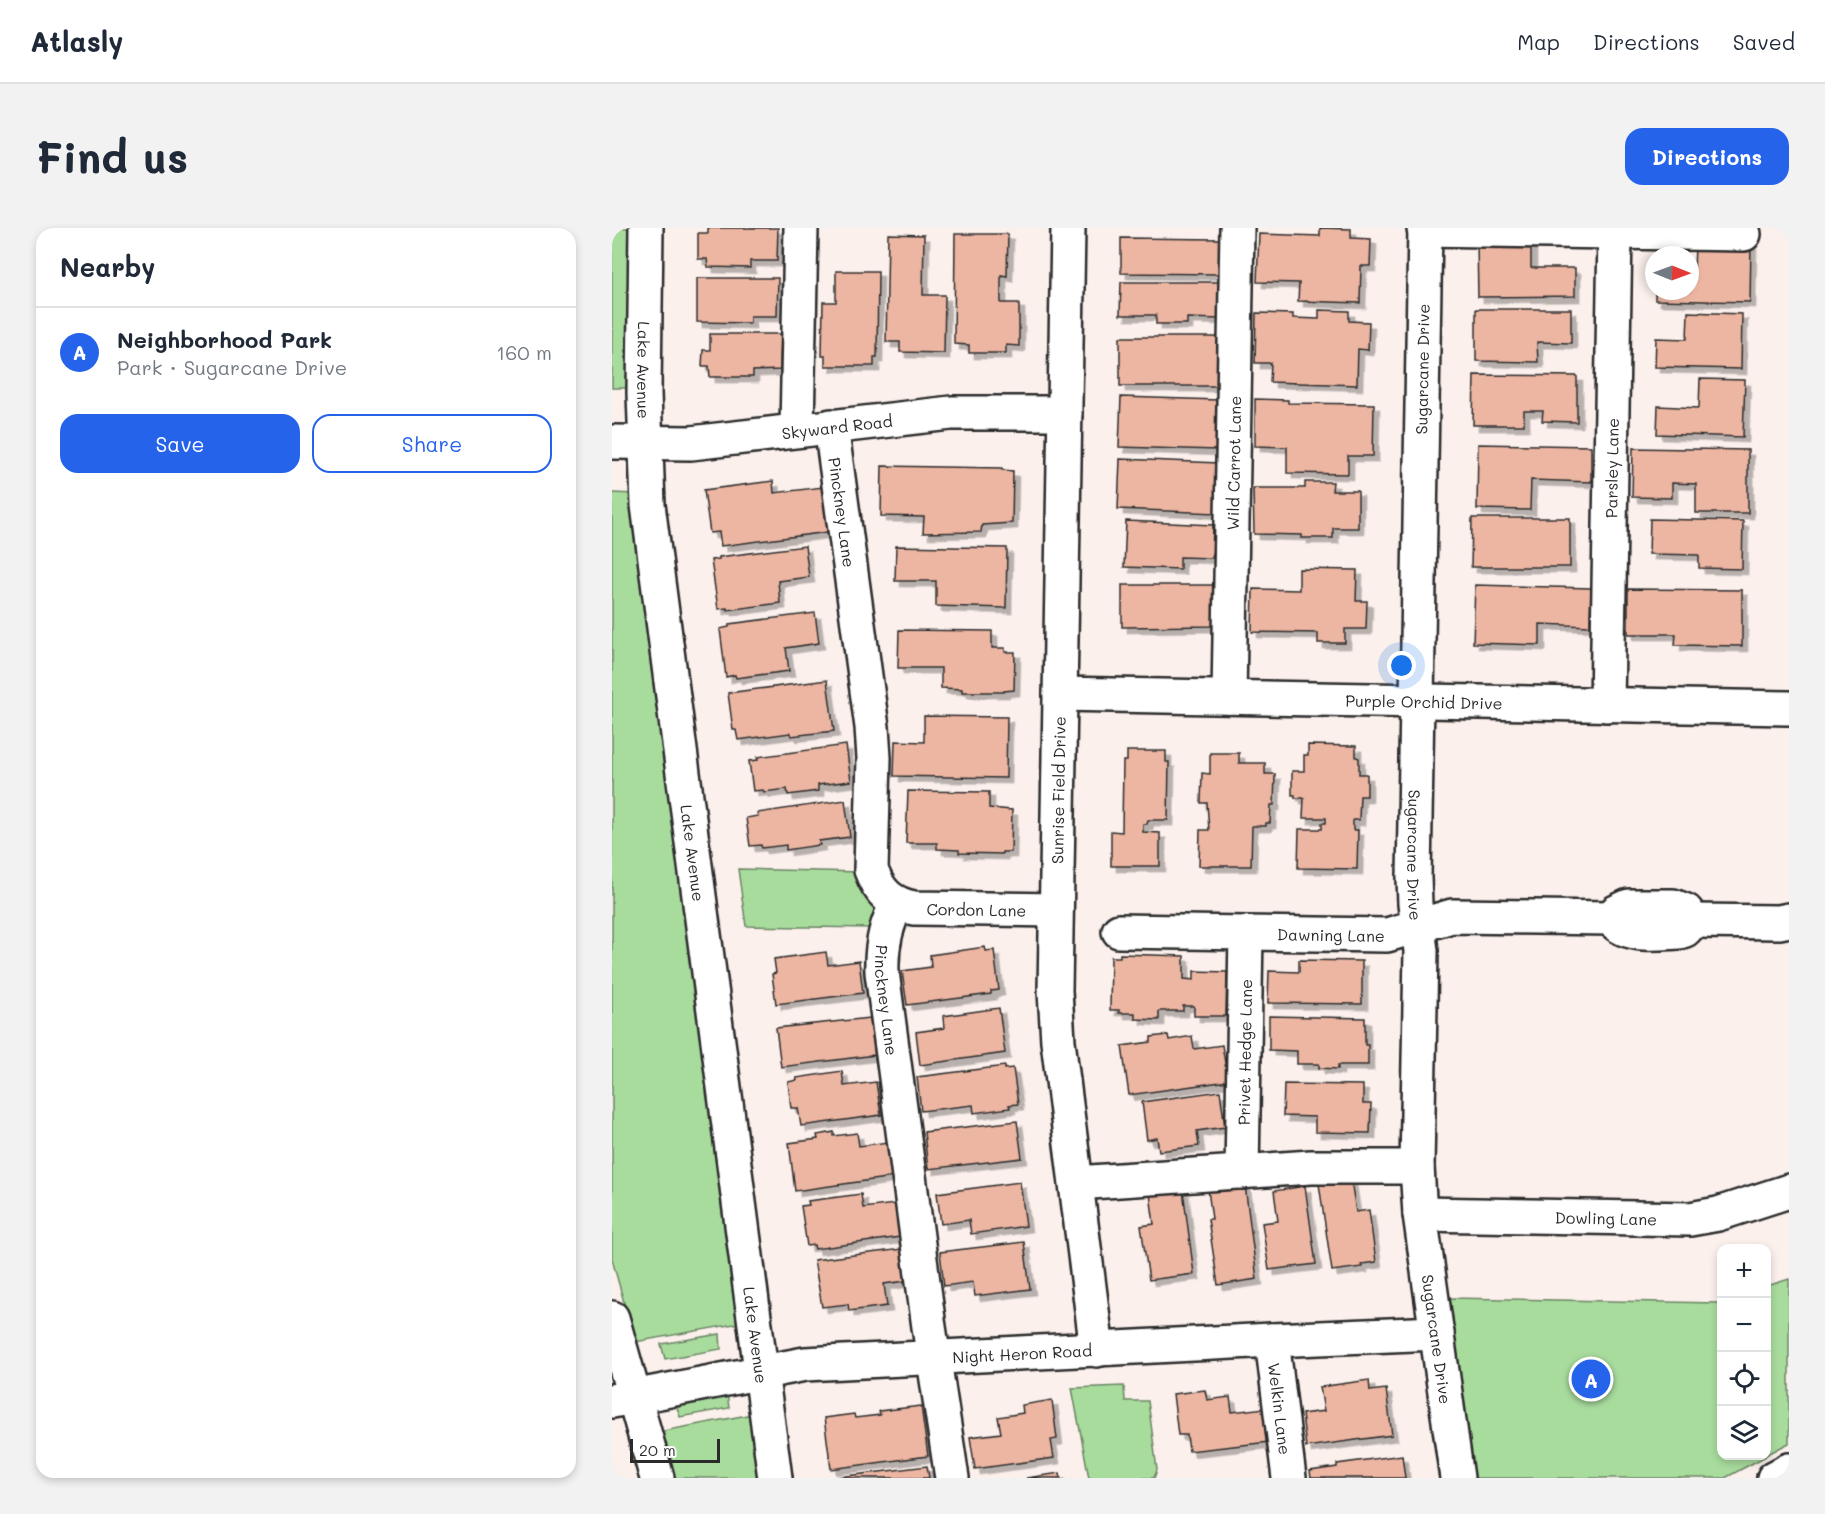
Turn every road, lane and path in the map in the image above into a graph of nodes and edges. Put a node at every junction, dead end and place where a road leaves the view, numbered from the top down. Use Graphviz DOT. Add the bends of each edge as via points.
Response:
graph roads {
  1 [pos="646,228"];
  2 [pos="801,228"];
  3 [pos="1068,228"];
  4 [pos="1237,228"];
  5 [pos="1425,228"];
  6 [pos="1615,232"];
  7 [pos="1744,234"];
  8 [pos="1065,413"];
  9 [pos="831,426"];
  10 [pos="797,430"];
  11 [pos="612,442"];
  12 [pos="645,443"];
  13 [pos="1060,694"];
  14 [pos="1229,697"];
  15 [pos="1417,702"];
  16 [pos="1607,705"];
  17 [pos="1789,708"];
  18 [pos="897,904"];
  19 [pos="1056,910"];
  20 [pos="1789,920"];
  21 [pos="1418,926"];
  22 [pos="1119,931"];
  23 [pos="1246,933"];
  24 [pos="1417,1167"];
  25 [pos="1242,1172"];
  26 [pos="1076,1183"];
  27 [pos="1789,1191"];
  28 [pos="1420,1214"];
  29 [pos="612,1318"];
  30 [pos="1437,1333"];
  31 [pos="1272,1340"];
  32 [pos="1096,1350"];
  33 [pos="934,1359"];
  34 [pos="761,1373"];
  35 [pos="623,1398"];
  36 [pos="1789,1470"];
  37 [pos="657,1478"];
  38 [pos="775,1478"];
  39 [pos="952,1478"];
  40 [pos="1289,1478"];
  41 [pos="1457,1478"];
  42 [pos="1774,1478"];
  1 -- 12 [label="street, Lake Avenue"];
  2 -- 10 [label="street"];
  3 -- 8 [label="street, Sunrise Field Drive"];
  4 -- 14 [label="street, Wild Carrot Lane"];
  5 -- 6 [label="street"];
  5 -- 15 [label="street, Sugarcane Drive"];
  6 -- 7 [label="street"];
  6 -- 16 [label="street, Parsley Lane"];
  8 -- 9 [label="street, Skyward Road" via="951,413"];
  8 -- 13 [label="street, Sunrise Field Drive"];
  9 -- 10 [label="street, Skyward Road"];
  9 -- 18 [label="street, Pinckney Lane" via="872,727 871,870 883,894"];
  10 -- 12 [label="street, Skyward Road" via="691,443"];
  11 -- 12 [label="street, Skyward Road"];
  12 -- 34 [label="street, Lake Avenue" via="648,505"];
  13 -- 14 [label="street, Purple Orchid Drive"];
  13 -- 19 [label="street, Sunrise Field Drive"];
  14 -- 15 [label="street, Purple Orchid Drive"];
  15 -- 16 [label="street, Purple Orchid Drive"];
  15 -- 21 [label="street, Sugarcane Drive" via="1414,878"];
  16 -- 17 [label="street, Purple Orchid Drive"];
  18 -- 19 [label="street, Cordon Lane" via="914,908"];
  18 -- 33 [label="street, Pinckney Lane" via="885,932 882,972"];
  19 -- 26 [label="street, Sunrise Field Drive" via="1056,1016"];
  20 -- 21 [label="street, Dawning Lane" via="1694,921 1686,911 1673,906 1629,906 1611,918 1452,916"];
  21 -- 23 [label="street, Dawning Lane" via="1387,935"];
  21 -- 24 [label="street, Sugarcane Drive" via="1421,951"];
  22 -- 23 [label="street, Dawning Lane"];
  23 -- 25 [label="street, Privet Hedge Lane"];
  24 -- 25 [label="street" via="1340,1166"];
  24 -- 28 [label="street, Sugarcane Drive"];
  25 -- 26 [label="street"];
  26 -- 32 [label="street, Sunrise Field Drive"];
  27 -- 28 [label="street, Dowling Lane" via="1690,1219"];
  28 -- 30 [label="street, Sugarcane Drive"];
  29 -- 35 [label="street"];
  30 -- 31 [label="street, Night Heron Road"];
  30 -- 41 [label="street, Sugarcane Drive"];
  31 -- 32 [label="street, Night Heron Road"];
  31 -- 40 [label="street, Welkin Lane"];
  32 -- 33 [label="street, Night Heron Road"];
  33 -- 34 [label="street, Night Heron Road" via="805,1364"];
  33 -- 39 [label="street, Pinckney Lane"];
  34 -- 35 [label="street, Night Heron Road"];
  34 -- 38 [label="street, Lake Avenue"];
  35 -- 37 [label="street"];
  36 -- 42 [label="street"];
}
